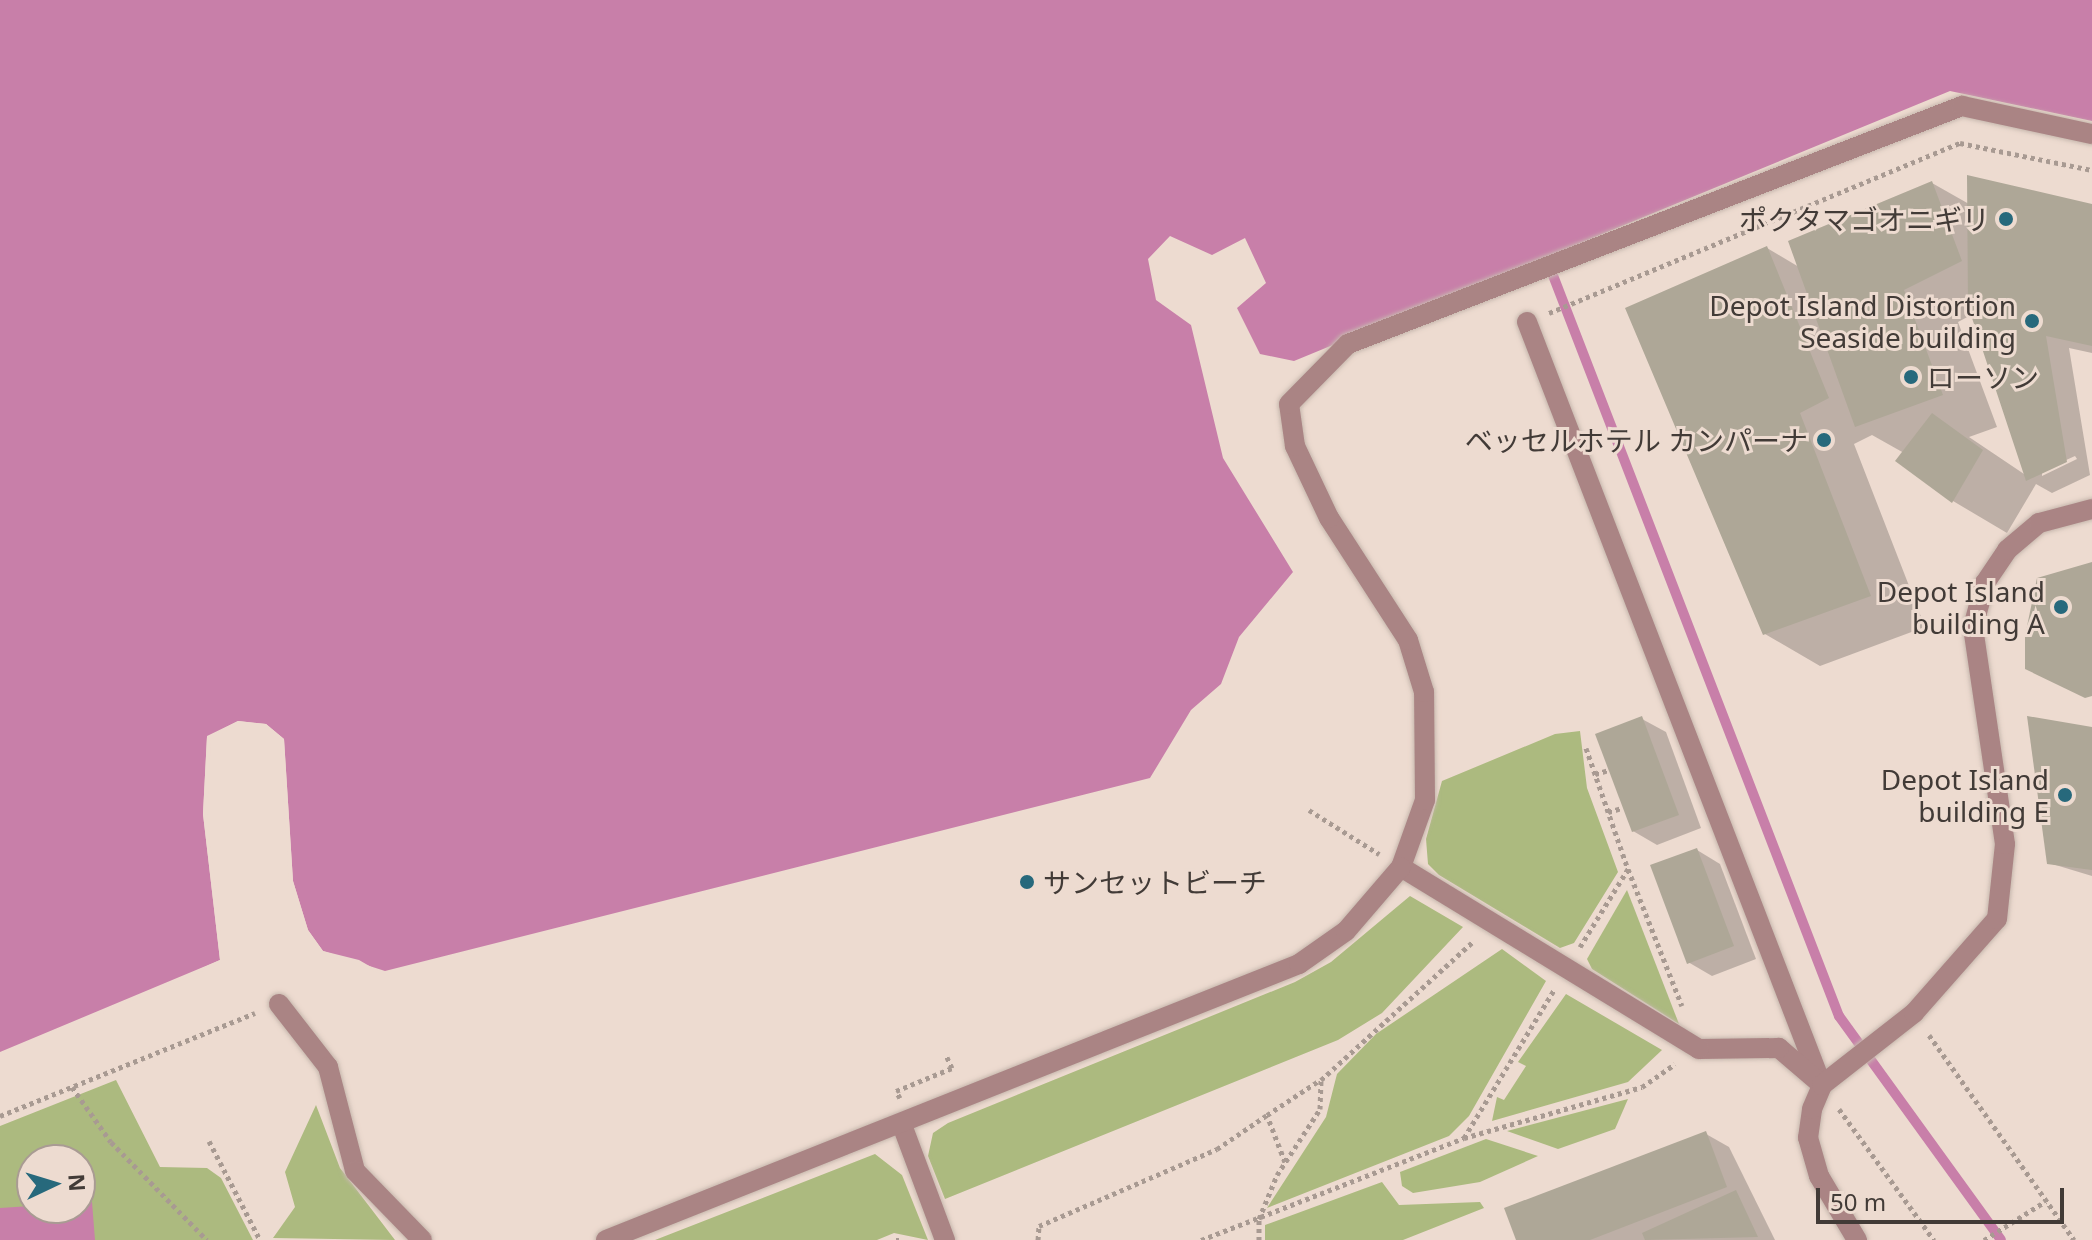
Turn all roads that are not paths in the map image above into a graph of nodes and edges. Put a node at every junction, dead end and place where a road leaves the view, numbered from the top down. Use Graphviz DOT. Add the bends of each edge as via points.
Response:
graph roads {
  1 [pos="2092,134"];
  2 [pos="1527,322"];
  3 [pos="2092,509"];
  4 [pos="1401,867"];
  5 [pos="279,1004"];
  6 [pos="1822,1085"];
  7 [pos="902,1125"];
  8 [pos="422,1240"];
  9 [pos="606,1240"];
  10 [pos="945,1240"];
  11 [pos="1857,1240"];
  1 -- 4 [label="street" via="1962,106 1348,344 1289,404 1295,446 1329,518 1408,640 1424,692 1425,800"];
  2 -- 6 [label="street"];
  3 -- 6 [label="street" via="2039,523 2007,550 1985,583 1973,627 2005,882 1997,919 1914,1013"];
  4 -- 6 [label="street" via="1699,1049 1779,1048"];
  4 -- 7 [label="street" via="1346,931 1299,964"];
  5 -- 8 [label="street" via="328,1067 355,1171"];
  6 -- 11 [label="street" via="1808,1138 1819,1176"];
  7 -- 9 [label="street"];
  7 -- 10 [label="street"];
}
